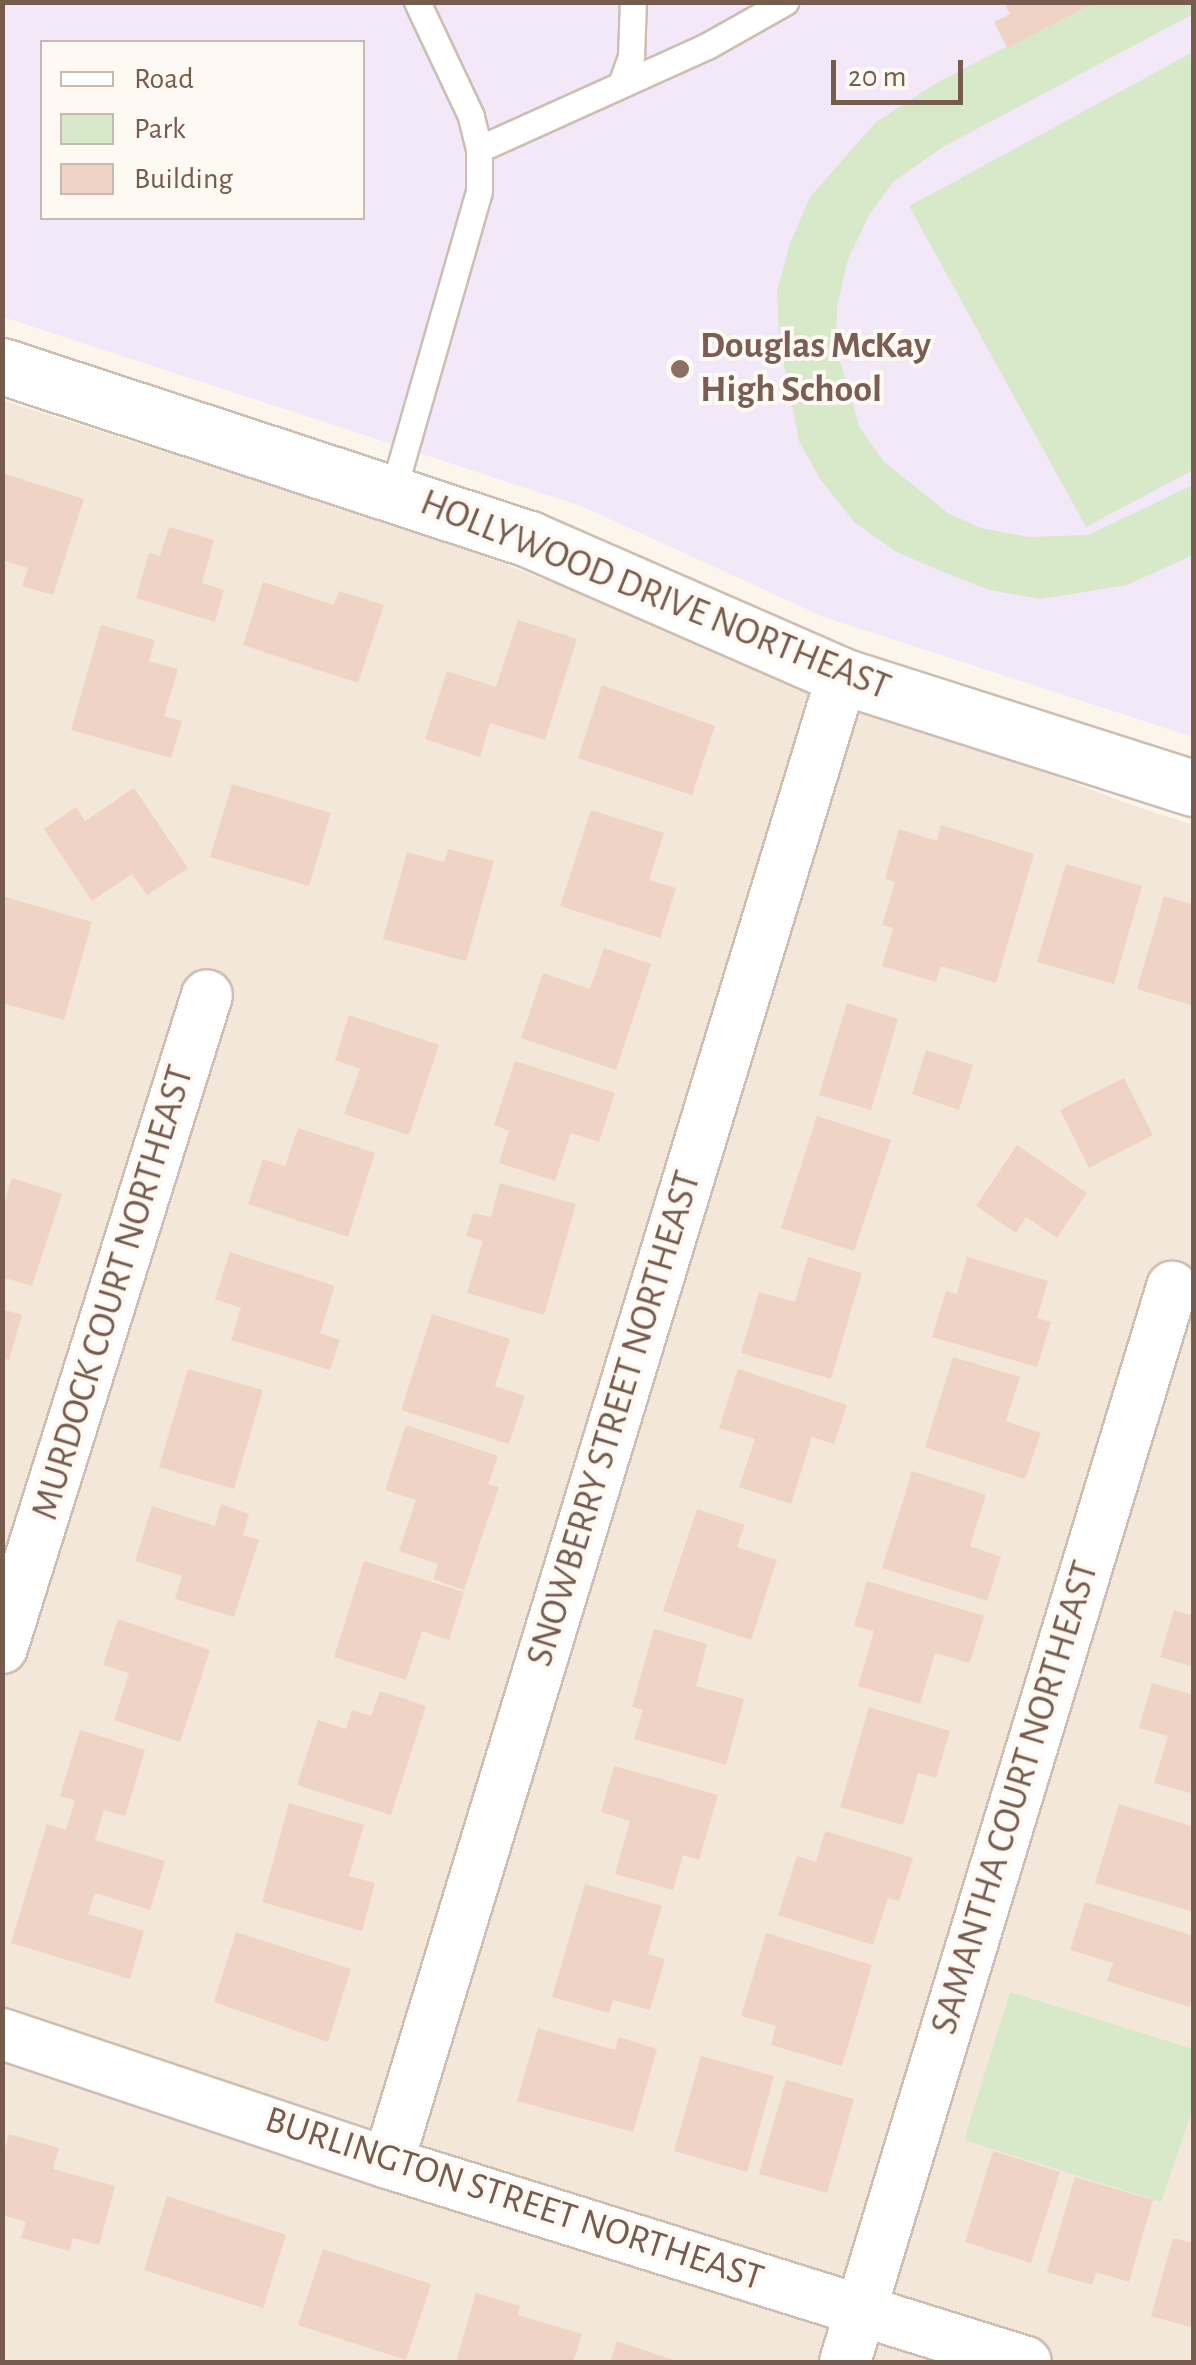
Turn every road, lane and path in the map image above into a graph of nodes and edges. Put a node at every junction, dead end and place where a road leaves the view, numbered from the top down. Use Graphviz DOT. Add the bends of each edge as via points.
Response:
graph roads {
  1 [pos="417,2"];
  2 [pos="633,2"];
  3 [pos="785,2"];
  4 [pos="621,84"];
  5 [pos="479,149"];
  6 [pos="2,366"];
  7 [pos="393,491"];
  8 [pos="842,676"];
  9 [pos="1194,788"];
  10 [pos="208,995"];
  11 [pos="1172,1287"];
  12 [pos="2,1648"];
  13 [pos="2,2034"];
  14 [pos="388,2162"];
  15 [pos="860,2310"];
  16 [pos="845,2362"];
  17 [pos="1026,2362"];
  1 -- 5 [label="lane" via="471,116"];
  2 -- 4 [label="lane" via="631,56"];
  3 -- 4 [label="lane"];
  4 -- 5 [label="lane"];
  5 -- 7 [label="lane" via="479,191 469,232"];
  6 -- 7 [label="street, HOLLYWOOD DRIVE NORTHEAST"];
  7 -- 8 [label="street, HOLLYWOOD DRIVE NORTHEAST" via="576,556"];
  8 -- 9 [label="street, HOLLYWOOD DRIVE NORTHEAST"];
  8 -- 14 [label="street, SNOWBERRY STREET NORTHEAST"];
  10 -- 12 [label="street, MURDOCK COURT NORTHEAST"];
  11 -- 15 [label="street, SAMANTHA COURT NORTHEAST"];
  13 -- 14 [label="street, BURLINGTON STREET NORTHEAST"];
  14 -- 15 [label="street, BURLINGTON STREET NORTHEAST"];
  15 -- 16 [label="street, SAMANTHA COURT NORTHEAST"];
  15 -- 17 [label="street, BURLINGTON STREET NORTHEAST"];
}
